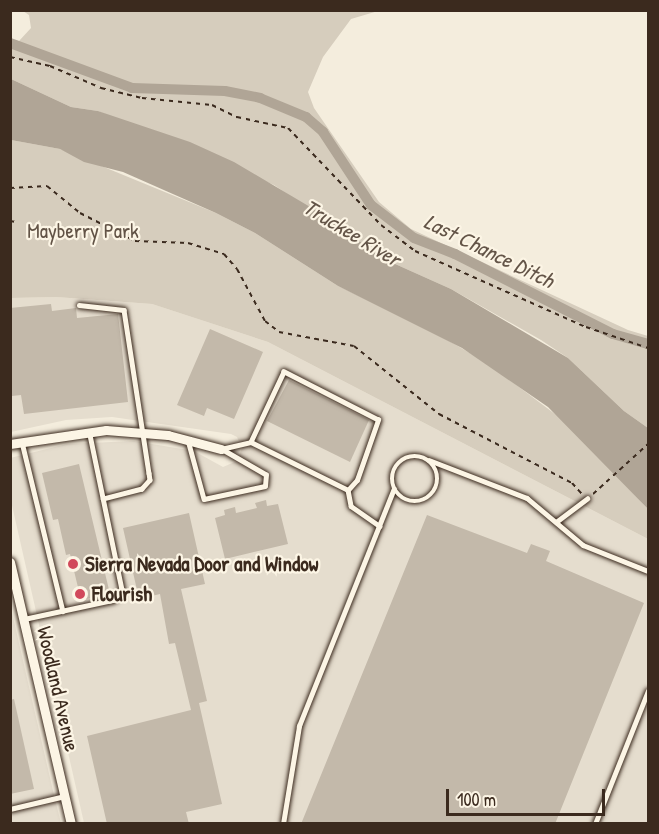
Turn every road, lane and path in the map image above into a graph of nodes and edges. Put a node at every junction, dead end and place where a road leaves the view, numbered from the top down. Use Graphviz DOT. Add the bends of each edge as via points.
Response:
graph roads {
  1 [pos="10,57"];
  2 [pos="10,188"];
  3 [pos="10,221"];
  4 [pos="16,222"];
  5 [pos="79,305"];
  6 [pos="648,348"];
  7 [pos="89,431"];
  8 [pos="140,432"];
  9 [pos="188,440"];
  10 [pos="22,442"];
  11 [pos="251,442"];
  12 [pos="10,444"];
  13 [pos="648,444"];
  14 [pos="221,449"];
  15 [pos="429,460"];
  16 [pos="394,489"];
  17 [pos="348,490"];
  18 [pos="104,499"];
  19 [pos="587,499"];
  20 [pos="556,522"];
  21 [pos="380,526"];
  22 [pos="10,562"];
  23 [pos="648,571"];
  24 [pos="63,611"];
  25 [pos="24,620"];
  26 [pos="648,691"];
  27 [pos="65,796"];
  28 [pos="10,809"];
  29 [pos="72,824"];
  30 [pos="283,824"];
  31 [pos="595,824"];
  1 -- 6 [label="path" via="50,66 101,88 142,98 212,105 237,117 288,128 381,225 415,251 597,332"];
  2 -- 19 [label="path" via="47,186 80,213 135,241 188,243 224,254 237,269 265,321 279,332 354,346 439,414 572,483"];
  3 -- 4 [label="path"];
  5 -- 8 [label="lane" via="124,310"];
  7 -- 8 [label="street"];
  7 -- 10 [label="street"];
  7 -- 18 [label="lane"];
  8 -- 9 [label="street"];
  8 -- 18 [label="lane" via="150,473 147,485"];
  9 -- 14 [label="street"];
  9 -- 14 [label="lane" via="204,499 265,486 266,475"];
  10 -- 12 [label="street"];
  10 -- 24 [label="lane"];
  11 -- 14 [label="lane"];
  11 -- 17 [label="lane"];
  11 -- 17 [label="lane" via="280,374 297,375 378,420 357,480"];
  13 -- 19 [label="path"];
  15 -- 16 [label="lane" via="411,456 398,463 392,475"];
  15 -- 16 [label="lane" via="438,475 432,495 413,502"];
  15 -- 20 [label="lane" via="527,498"];
  16 -- 21 [label="lane"];
  17 -- 21 [label="lane" via="356,512"];
  18 -- 24 [label="lane" via="122,592 113,600"];
  19 -- 20 [label="lane"];
  20 -- 23 [label="lane" via="583,545"];
  21 -- 30 [label="lane" via="299,726"];
  22 -- 25 [label="street, Woodland Avenue"];
  24 -- 25 [label="lane"];
  25 -- 27 [label="street, Woodland Avenue"];
  26 -- 31 [label="lane"];
  27 -- 28 [label="lane"];
  27 -- 29 [label="street, Woodland Avenue"];
}
